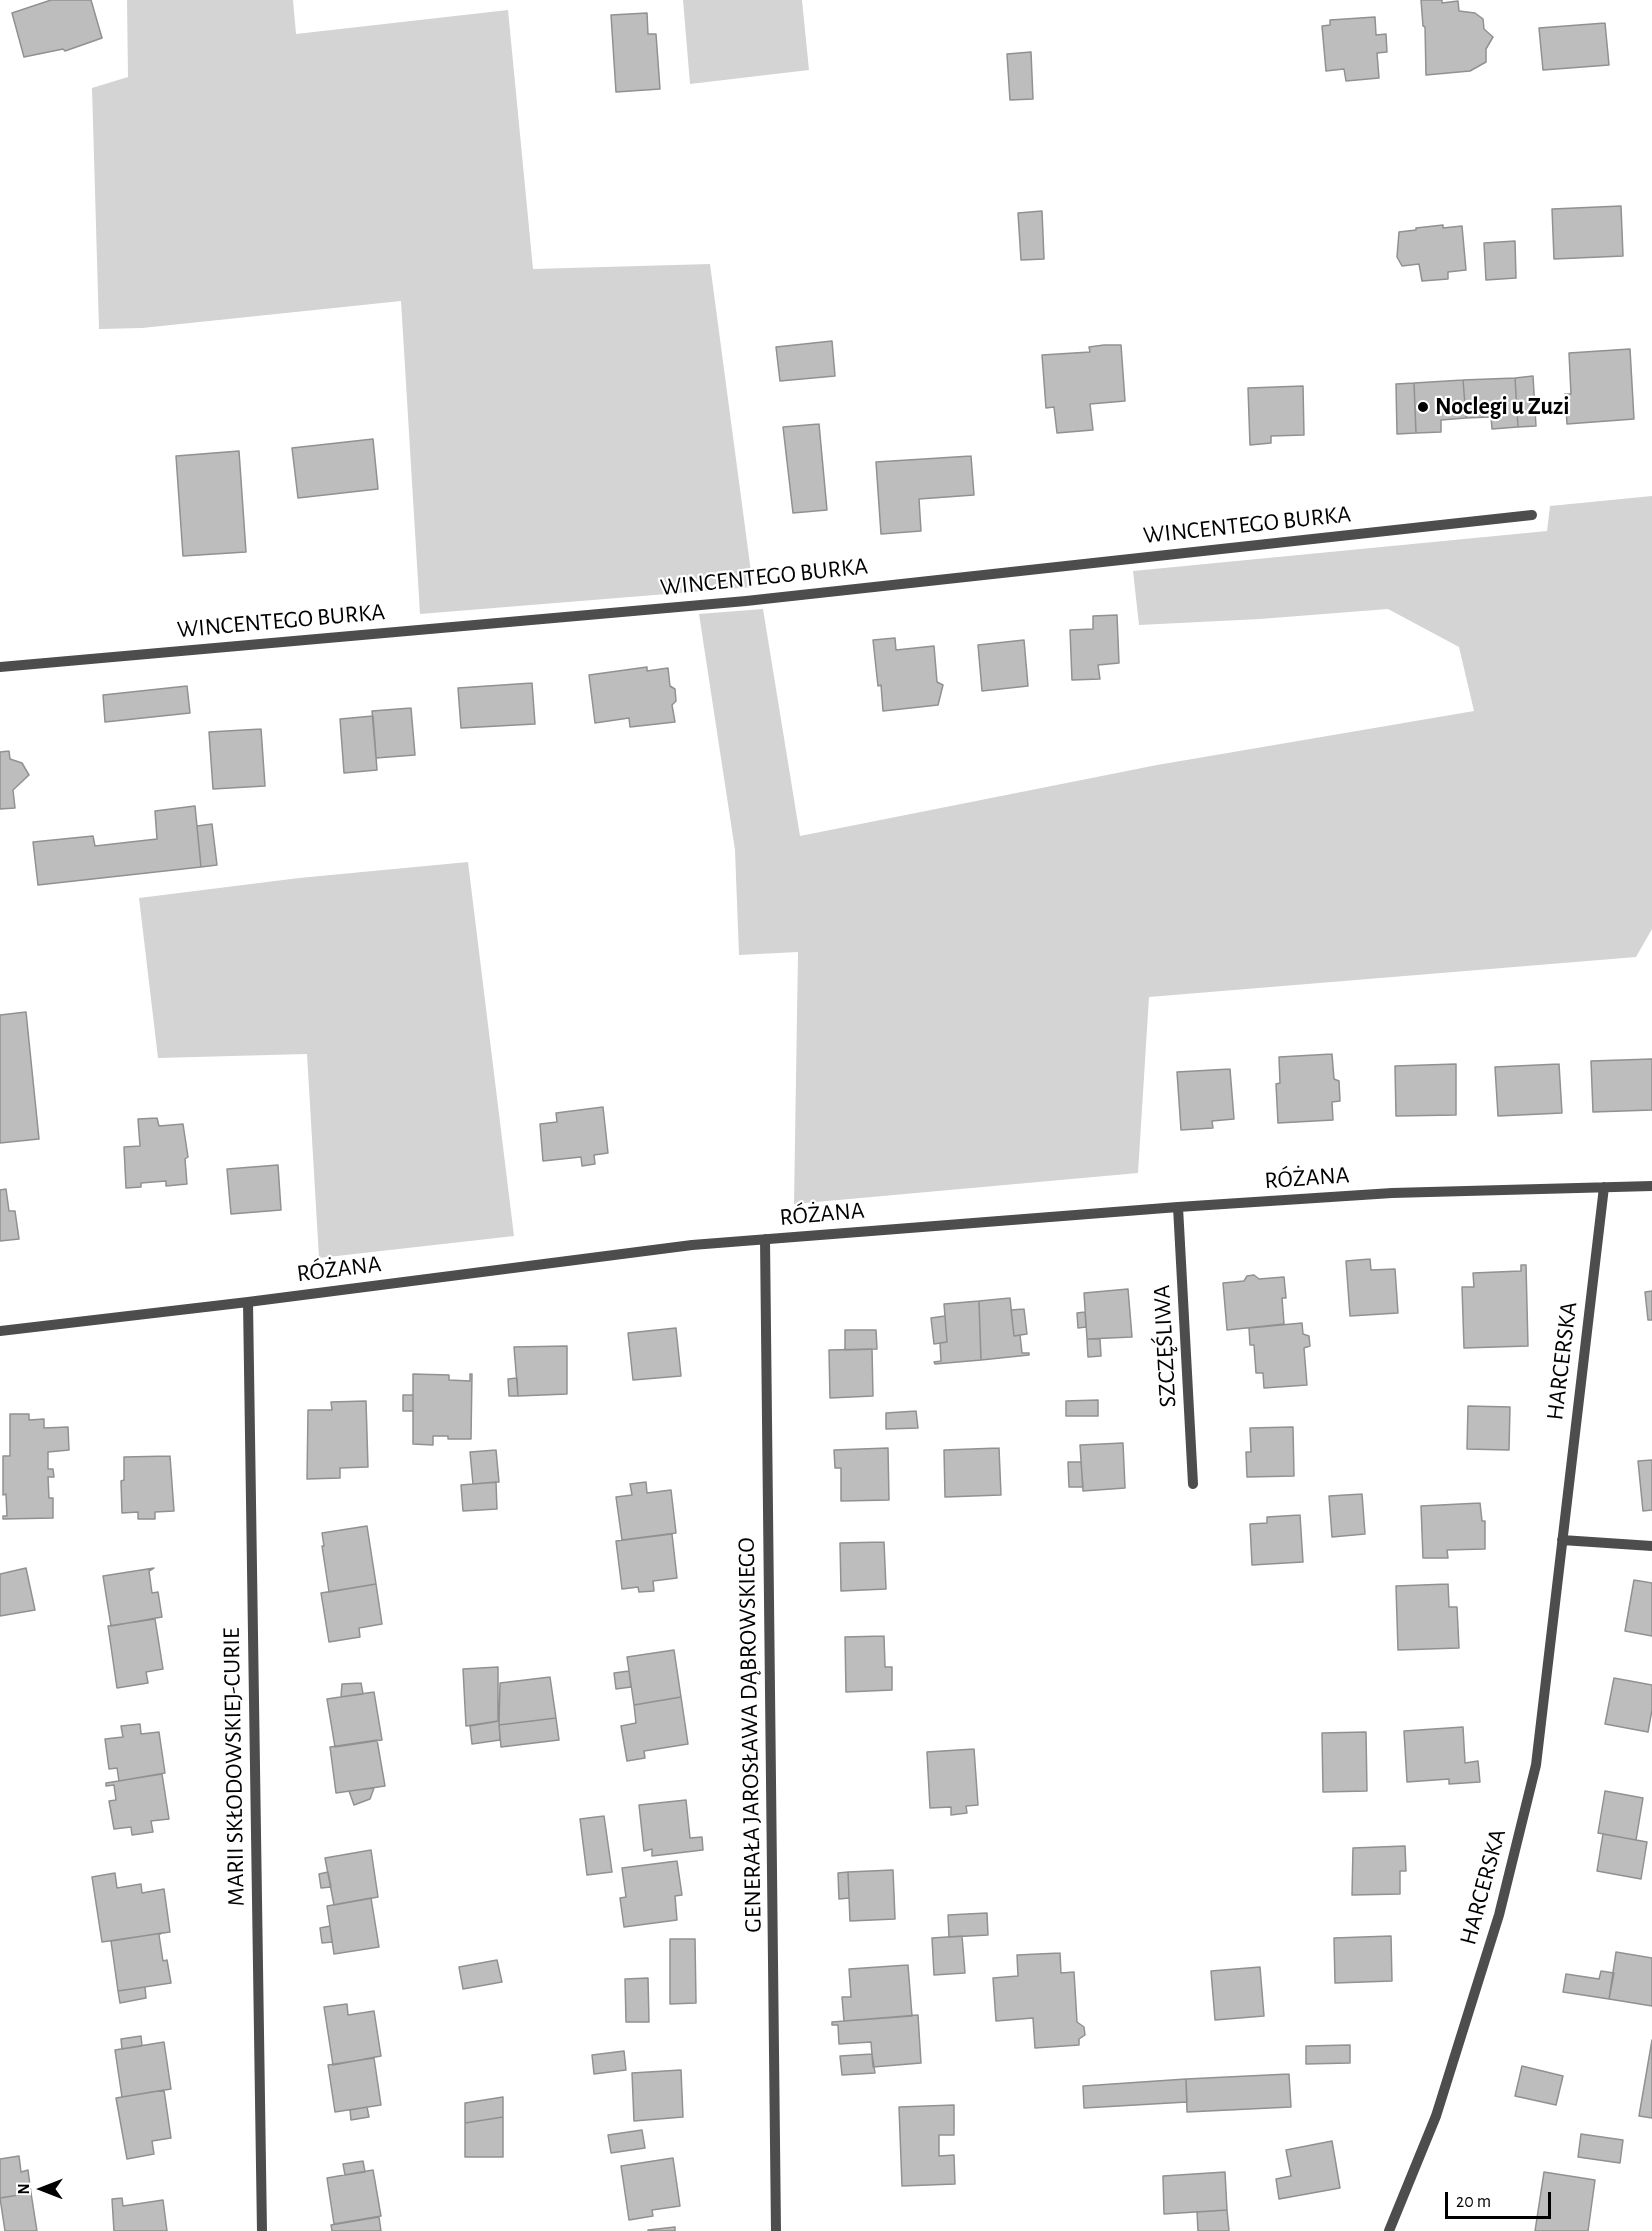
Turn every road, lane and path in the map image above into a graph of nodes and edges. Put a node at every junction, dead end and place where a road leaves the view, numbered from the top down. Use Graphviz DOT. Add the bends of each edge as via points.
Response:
graph roads {
  1 [pos="1532,515"];
  2 [pos="0,668"];
  3 [pos="1652,1186"];
  4 [pos="1604,1187"];
  5 [pos="1178,1207"];
  6 [pos="765,1239"];
  7 [pos="248,1302"];
  8 [pos="0,1331"];
  9 [pos="1193,1484"];
  10 [pos="1562,1540"];
  11 [pos="1652,1546"];
  12 [pos="262,2231"];
  13 [pos="776,2231"];
  14 [pos="1389,2231"];
  1 -- 2 [label="street, WINCENTEGO BURKA" via="746,601"];
  3 -- 4 [label="street, RÓŻANA"];
  4 -- 5 [label="street, RÓŻANA" via="1392,1193"];
  4 -- 10 [label="street, HARCERSKA"];
  5 -- 6 [label="street, RÓŻANA"];
  5 -- 9 [label="street, SZCZĘŚLIWA"];
  6 -- 7 [label="street, RÓŻANA"];
  6 -- 13 [label="street, GENERAŁA JAROSŁAWA DĄBROWSKIEGO"];
  7 -- 8 [label="street, RÓŻANA"];
  7 -- 12 [label="street, MARII SKŁODOWSKIEJ-CURIE"];
  10 -- 11 [label="street"];
  10 -- 14 [label="street, HARCERSKA" via="1536,1765 1499,1915 1440,2104"];
}
